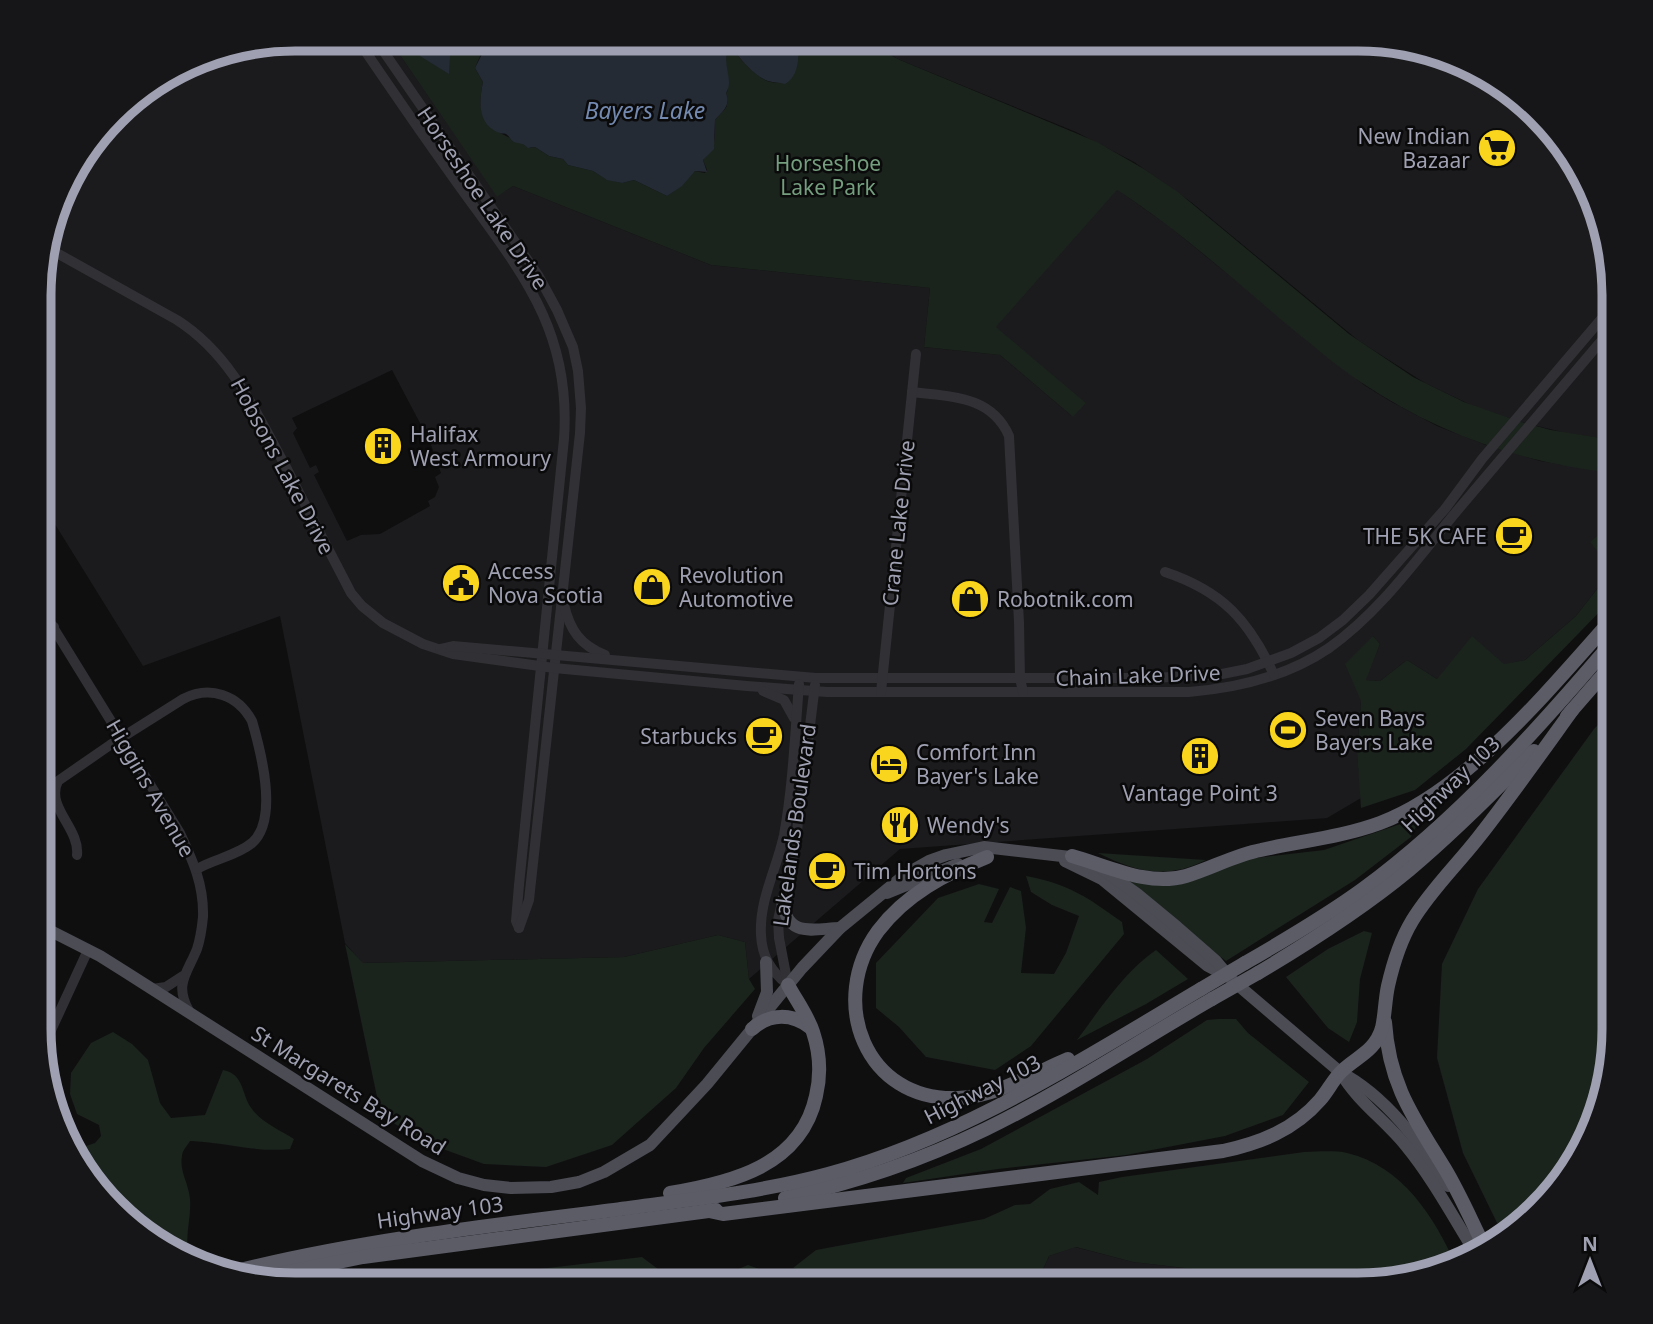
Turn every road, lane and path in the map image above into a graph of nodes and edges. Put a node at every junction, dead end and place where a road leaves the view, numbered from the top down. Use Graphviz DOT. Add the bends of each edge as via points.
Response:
graph roads {
  1 [pos="366,51"];
  2 [pos="384,51"];
  3 [pos="55,252"];
  4 [pos="1602,318"];
  5 [pos="1602,341"];
  6 [pos="916,354"];
  7 [pos="912,392"];
  8 [pos="556,521"];
  9 [pos="570,522"];
  10 [pos="1165,572"];
  11 [pos="562,597"];
  12 [pos="51,624"];
  13 [pos="54,628"];
  14 [pos="51,630"];
  15 [pos="1602,630"];
  16 [pos="440,649"];
  17 [pos="542,653"];
  18 [pos="1602,653"];
  19 [pos="556,654"];
  20 [pos="617,659"];
  21 [pos="1268,662"];
  22 [pos="541,665"];
  23 [pos="689,666"];
  24 [pos="554,667"];
  25 [pos="1274,675"];
  26 [pos="1602,676"];
  27 [pos="800,677"];
  28 [pos="816,678"];
  29 [pos="882,678"];
  30 [pos="1020,678"];
  31 [pos="687,681"];
  32 [pos="747,687"];
  33 [pos="799,689"];
  34 [pos="814,691"];
  35 [pos="881,692"];
  36 [pos="1023,692"];
  37 [pos="1573,709"];
  38 [pos="796,722"];
  39 [pos="122,738"];
  40 [pos="530,781"];
  41 [pos="541,782"];
  42 [pos="1005,851"];
  43 [pos="522,854"];
  44 [pos="77,855"];
  45 [pos="533,856"];
  46 [pos="1056,856"];
  47 [pos="1072,856"];
  48 [pos="987,857"];
  49 [pos="197,869"];
  50 [pos="884,894"];
  51 [pos="782,901"];
  52 [pos="840,928"];
  53 [pos="51,931"];
  54 [pos="88,950"];
  55 [pos="766,962"];
  56 [pos="184,975"];
  57 [pos="1232,980"];
  58 [pos="788,985"];
  59 [pos="152,989"];
  60 [pos="1207,994"];
  61 [pos="1384,1010"];
  62 [pos="190,1013"];
  63 [pos="1136,1028"];
  64 [pos="752,1029"];
  65 [pos="51,1030"];
  66 [pos="813,1030"];
  67 [pos="1340,1072"];
  68 [pos="709,1211"];
  69 [pos="436,1234"];
  70 [pos="1480,1240"];
  71 [pos="1481,1240"];
  72 [pos="1470,1246"];
  73 [pos="249,1268"];
  74 [pos="284,1273"];
  1 -- 8 [label="street, Horseshoe Lake Drive" via="515,263 547,323 558,351 565,397"];
  2 -- 9 [label="street, Horseshoe Lake Drive" via="538,275 573,347 581,408"];
  3 -- 16 [label="street, Hobsons Lake Drive" via="206,341 246,392 356,600 389,627"];
  4 -- 21 [label="street, Chain Lake Drive" via="1369,595 1319,638"];
  5 -- 25 [label="street, Chain Lake Drive" via="1383,601 1327,649"];
  6 -- 7 [label="street, Crane Lake Drive"];
  7 -- 29 [label="street, Crane Lake Drive"];
  7 -- 30 [label="street" via="977,402 996,416 1009,436"];
  8 -- 9 [label="street"];
  8 -- 17 [label="street, Horseshoe Lake Drive"];
  9 -- 11 [label="street, Horseshoe Lake Drive"];
  10 -- 21 [label="street" via="1225,602 1250,630"];
  11 -- 19 [label="street, Horseshoe Lake Drive"];
  11 -- 20 [label="street" via="578,637 588,647"];
  12 -- 13 [label="street, Higgins Avenue"];
  13 -- 14 [label="street"];
  13 -- 39 [label="street, Higgins Avenue"];
  15 -- 47 [label="highway" via="1459,777 1382,822 1341,835 1246,853 1172,879 1136,875"];
  16 -- 17 [label="street, Hobsons Lake Drive" via="453,646"];
  16 -- 22 [label="street, Hobsons Lake Drive"];
  17 -- 19 [label="street, Chain Lake Drive"];
  17 -- 22 [label="street, Horseshoe Lake Drive"];
  18 -- 60 [label="highway, Highway 103, bridge" via="1506,760 1415,846 1342,904 1245,963"];
  19 -- 20 [label="street, Chain Lake Drive"];
  19 -- 24 [label="street, Horseshoe Lake Drive"];
  20 -- 23 [label="street, Chain Lake Drive"];
  21 -- 25 [label="street"];
  21 -- 30 [label="street, Chain Lake Drive" via="1193,677"];
  22 -- 24 [label="street, Chain Lake Drive"];
  22 -- 40 [label="street, Horseshoe Lake Drive"];
  23 -- 27 [label="street, Chain Lake Drive"];
  23 -- 31 [label="street"];
  24 -- 31 [label="street, Chain Lake Drive"];
  24 -- 41 [label="street, Horseshoe Lake Drive"];
  25 -- 36 [label="street, Chain Lake Drive" via="1189,692"];
  26 -- 37 [label="highway, Highway 103"];
  27 -- 28 [label="street, Chain Lake Drive"];
  27 -- 33 [label="street, Lakelands Boulevard"];
  28 -- 29 [label="street, Chain Lake Drive"];
  28 -- 34 [label="street, Lakelands Boulevard"];
  29 -- 30 [label="street, Chain Lake Drive"];
  29 -- 35 [label="street, Crane Lake Drive"];
  30 -- 36 [label="street"];
  31 -- 32 [label="street, Chain Lake Drive"];
  32 -- 33 [label="street, Chain Lake Drive"];
  32 -- 38 [label="street" via="777,695"];
  33 -- 34 [label="street, Chain Lake Drive"];
  33 -- 38 [label="street, Lakelands Boulevard"];
  34 -- 35 [label="street, Chain Lake Drive"];
  34 -- 51 [label="street, Lakelands Boulevard" via="795,847"];
  35 -- 36 [label="street, Chain Lake Drive"];
  37 -- 60 [label="highway, Highway 103, bridge" via="1482,804 1409,870 1350,915 1258,973"];
  37 -- 61 [label="highway" via="1412,922 1397,952"];
  38 -- 55 [label="street, Lakelands Boulevard" via="785,830 761,918"];
  39 -- 44 [label="street" via="56,785 55,799 76,839"];
  39 -- 49 [label="street, Higgins Avenue"];
  39 -- 49 [label="street" via="201,692 228,697 247,713 266,792 266,820 249,845"];
  40 -- 41 [label="street"];
  40 -- 43 [label="street, Horseshoe Lake Drive"];
  41 -- 45 [label="street, Horseshoe Lake Drive"];
  42 -- 46 [label="main road, St Margarets Bay Road"];
  42 -- 48 [label="main road, St Margarets Bay Road"];
  42 -- 50 [label="main road, St Margarets Bay Road" via="984,848 929,861"];
  43 -- 45 [label="street"];
  43 -- 45 [label="street, Horseshoe Lake Drive" via="519,928"];
  46 -- 47 [label="main road, St Margarets Bay Road"];
  46 -- 57 [label="main road, St Margarets Bay Road" via="1102,879"];
  47 -- 57 [label="main road, St Margarets Bay Road" via="1104,870 1137,894"];
  48 -- 50 [label="main road, St Margarets Bay Road" via="953,865"];
  48 -- 63 [label="highway" via="914,894 884,924 864,954 855,984 855,1015 863,1040 880,1066 919,1092 965,1098 995,1090"];
  49 -- 56 [label="street, Higgins Avenue" via="203,920 198,946"];
  50 -- 52 [label="main road, St Margarets Bay Road"];
  51 -- 52 [label="main road" via="786,918 800,928"];
  51 -- 58 [label="street, Lakelands Boulevard" via="779,938"];
  52 -- 58 [label="main road, St Margarets Bay Road"];
  53 -- 54 [label="main road, St Margarets Bay Road"];
  54 -- 59 [label="main road, St Margarets Bay Road"];
  54 -- 65 [label="street"];
  55 -- 58 [label="street"];
  55 -- 64 [label="main road" via="767,992"];
  56 -- 59 [label="street" via="166,987"];
  56 -- 62 [label="street" via="182,993"];
  57 -- 67 [label="main road, St Margarets Bay Road"];
  58 -- 64 [label="main road, St Margarets Bay Road"];
  58 -- 66 [label="highway"];
  59 -- 62 [label="main road, St Margarets Bay Road"];
  60 -- 63 [label="highway, Highway 103"];
  60 -- 68 [label="highway, Highway 103" via="1030,1105 944,1148 829,1188"];
  61 -- 67 [label="highway" via="1375,1042"];
  61 -- 71 [label="highway" via="1390,1061 1401,1095"];
  62 -- 64 [label="main road, St Margarets Bay Road" via="422,1161 458,1178 511,1188 579,1182 639,1153 707,1084"];
  63 -- 69 [label="highway, Highway 103" via="970,1122 852,1167 752,1190"];
  64 -- 66 [label="highway" via="766,1019 783,1016"];
  66 -- 69 [label="highway" via="819,1069 813,1107 796,1140 770,1163 686,1190"];
  67 -- 68 [label="highway" via="1298,1121 1272,1137 1223,1151 723,1214"];
  67 -- 70 [label="main road, St Margarets Bay Road" via="1358,1081 1414,1140"];
  67 -- 72 [label="main road, St Margarets Bay Road" via="1415,1158"];
  68 -- 74 [label="highway, Highway 103" via="363,1257"];
  69 -- 73 [label="highway, Highway 103"];
}
